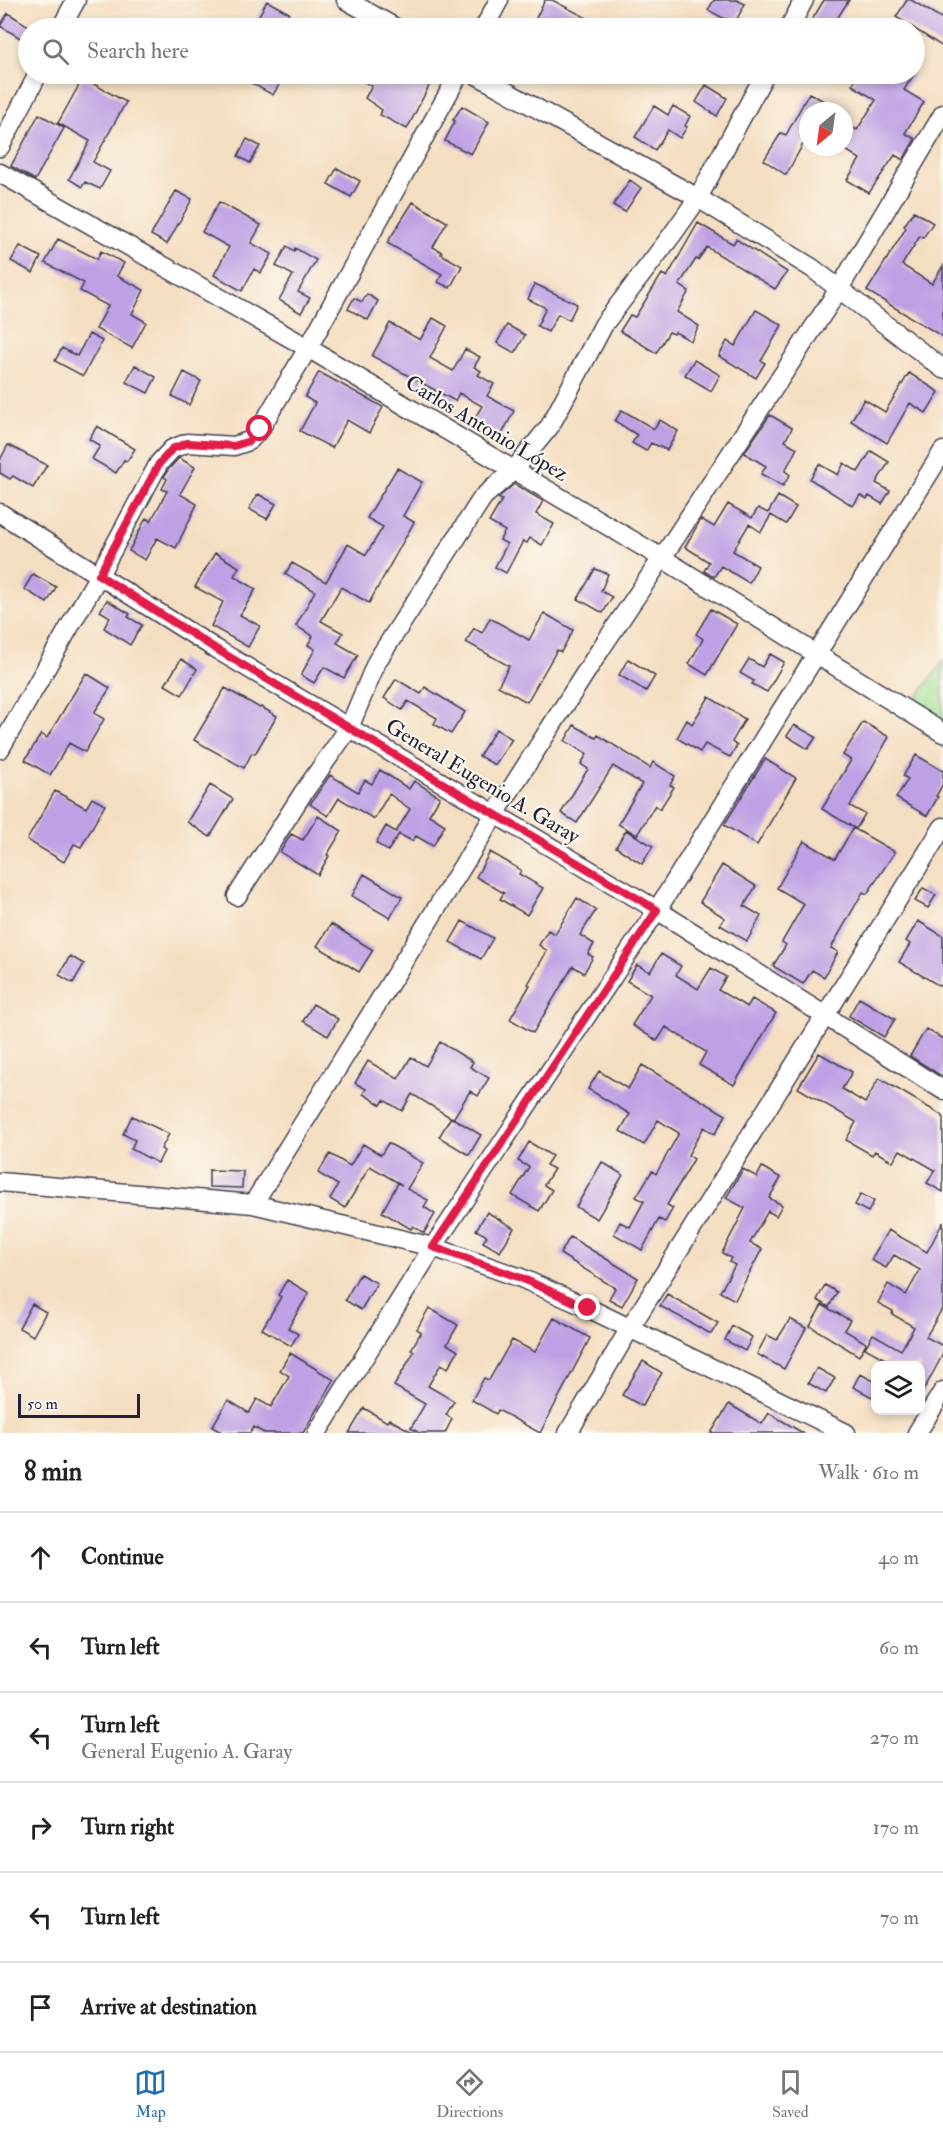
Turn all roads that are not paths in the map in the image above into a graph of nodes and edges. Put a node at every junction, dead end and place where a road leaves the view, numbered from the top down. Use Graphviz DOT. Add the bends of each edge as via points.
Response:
graph roads {
  1 [pos="76,0"];
  2 [pos="346,0"];
  3 [pos="499,0"];
  4 [pos="804,0"];
  5 [pos="66,18"];
  6 [pos="378,18"];
  7 [pos="489,18"];
  8 [pos="794,18"];
  9 [pos="33,84"];
  10 [pos="453,84"];
  11 [pos="493,84"];
  12 [pos="760,84"];
  13 [pos="943,114"];
  14 [pos="0,147"];
  15 [pos="0,173"];
  16 [pos="698,198"];
  17 [pos="839,289"];
  18 [pos="308,348"];
  19 [pos="943,369"];
  20 [pos="943,451"];
  21 [pos="514,470"];
  22 [pos="0,513"];
  23 [pos="662,558"];
  24 [pos="99,575"];
  25 [pos="816,654"];
  26 [pos="349,728"];
  27 [pos="943,733"];
  28 [pos="0,749"];
  29 [pos="495,814"];
  30 [pos="943,827"];
  31 [pos="237,896"];
  32 [pos="657,910"];
  33 [pos="826,1016"];
  34 [pos="943,1090"];
  35 [pos="0,1182"];
  36 [pos="253,1204"];
  37 [pos="433,1247"];
  38 [pos="630,1328"];
  39 [pos="943,1391"];
  40 [pos="317,1433"];
  41 [pos="568,1433"];
  42 [pos="846,1433"];
  43 [pos="918,1433"];
  1 -- 5 [label="street"];
  2 -- 6 [label="street"];
  3 -- 7 [label="street"];
  4 -- 8 [label="street"];
  9 -- 14 [label="street"];
  10 -- 18 [label="street"];
  11 -- 16 [label="street"];
  12 -- 16 [label="street"];
  13 -- 17 [label="street"];
  15 -- 18 [label="street, Carlos Antonio López"];
  16 -- 17 [label="street" via="812,268"];
  16 -- 21 [label="street" via="604,324 550,426"];
  17 -- 19 [label="street"];
  17 -- 23 [label="street"];
  18 -- 21 [label="street, Carlos Antonio López"];
  18 -- 24 [label="street" via="249,441 234,446 187,443 172,449 159,464"];
  20 -- 25 [label="street"];
  21 -- 23 [label="street, Carlos Antonio López"];
  21 -- 26 [label="street" via="483,497 424,587 377,661"];
  22 -- 24 [label="street, General Eugenio A. Garay"];
  23 -- 25 [label="street, Carlos Antonio López"];
  23 -- 29 [label="street"];
  24 -- 26 [label="street, General Eugenio A. Garay"];
  24 -- 28 [label="street"];
  25 -- 27 [label="street, Carlos Antonio López"];
  25 -- 32 [label="street"];
  26 -- 29 [label="street, General Eugenio A. Garay"];
  26 -- 31 [label="street"];
  29 -- 32 [label="street, General Eugenio A. Garay"];
  29 -- 36 [label="street"];
  30 -- 33 [label="street"];
  32 -- 33 [label="street, General Eugenio A. Garay"];
  32 -- 37 [label="street"];
  33 -- 34 [label="street, General Eugenio A. Garay"];
  33 -- 38 [label="street"];
  35 -- 36 [label="street"];
  36 -- 37 [label="street"];
  37 -- 38 [label="street" via="521,1278"];
  37 -- 40 [label="street"];
  38 -- 41 [label="street"];
  38 -- 42 [label="street"];
  39 -- 43 [label="street"];
}
